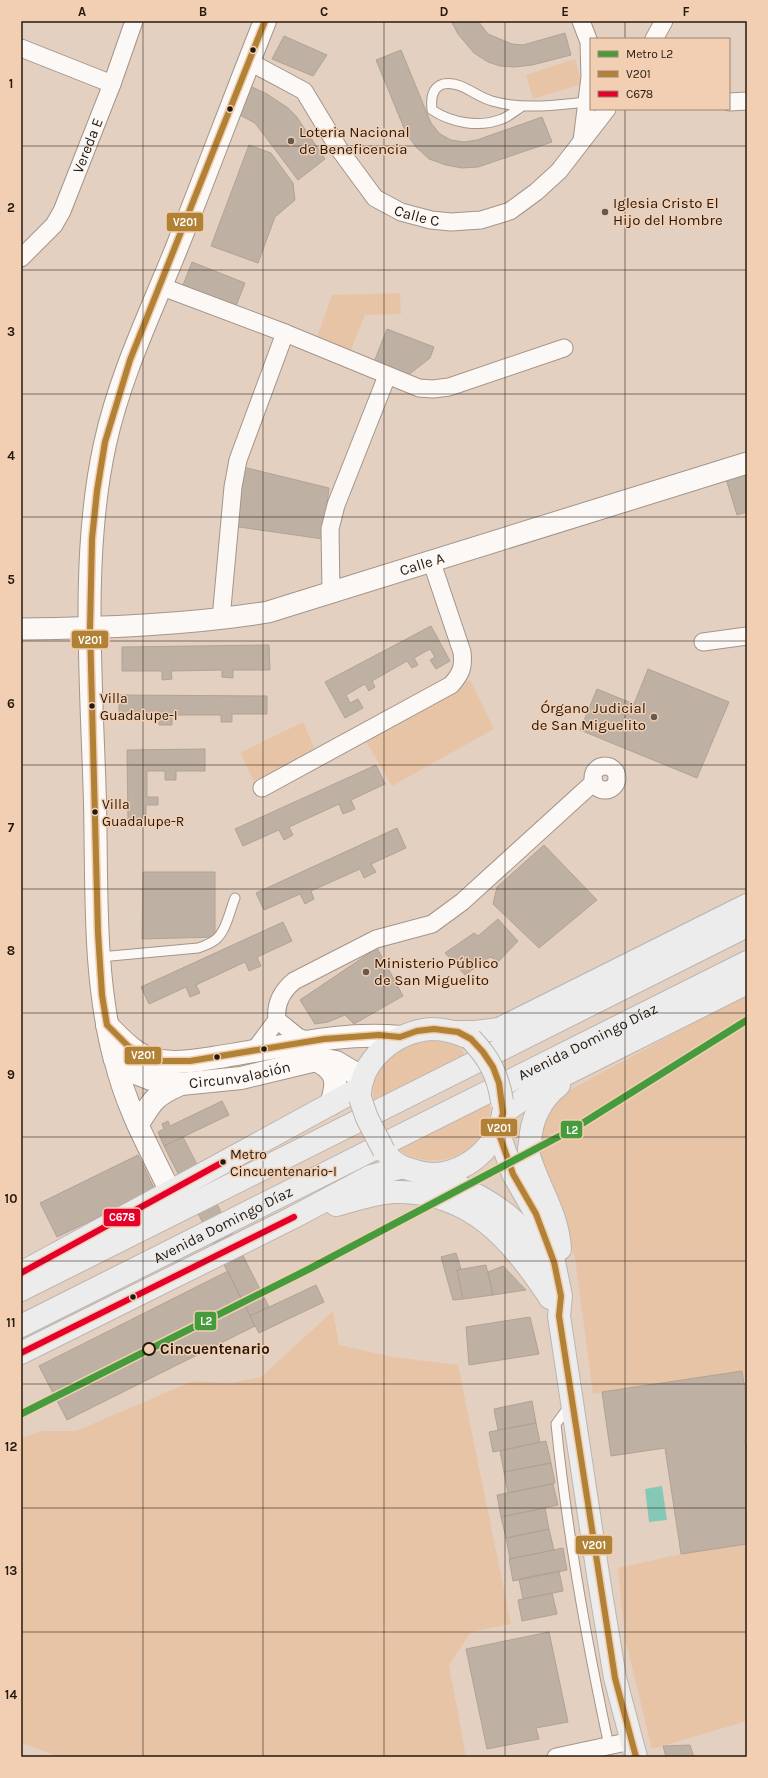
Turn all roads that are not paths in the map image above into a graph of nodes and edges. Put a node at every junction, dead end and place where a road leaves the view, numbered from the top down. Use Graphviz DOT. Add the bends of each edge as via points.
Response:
graph roads {
  1 [pos="134,21"];
  2 [pos="265,21"];
  3 [pos="581,21"];
  4 [pos="664,21"];
  5 [pos="655,38"];
  6 [pos="21,48"];
  7 [pos="248,61"];
  8 [pos="112,84"];
  9 [pos="747,101"];
  10 [pos="587,102"];
  11 [pos="730,102"];
  12 [pos="521,107"];
  13 [pos="606,110"];
  14 [pos="582,143"];
  15 [pos="21,258"];
  16 [pos="160,286"];
  17 [pos="285,333"];
  18 [pos="564,348"];
  19 [pos="387,376"];
  20 [pos="747,463"];
  21 [pos="431,560"];
  22 [pos="332,591"];
  23 [pos="221,620"];
  24 [pos="90,628"];
  25 [pos="21,629"];
  26 [pos="747,636"];
  27 [pos="703,642"];
  28 [pos="594,782"];
  29 [pos="262,788"];
  30 [pos="235,898"];
  31 [pos="747,905"];
  32 [pos="747,926"];
  33 [pos="100,957"];
  34 [pos="747,962"];
  35 [pos="747,983"];
  36 [pos="277,1020"];
  37 [pos="107,1025"];
  38 [pos="464,1036"];
  39 [pos="400,1037"];
  40 [pos="312,1050"];
  41 [pos="254,1051"];
  42 [pos="115,1060"];
  43 [pos="578,1069"];
  44 [pos="181,1084"];
  45 [pos="361,1088"];
  46 [pos="331,1104"];
  47 [pos="501,1115"];
  48 [pos="138,1124"];
  49 [pos="403,1167"];
  50 [pos="434,1174"];
  51 [pos="170,1191"];
  52 [pos="294,1217"];
  53 [pos="21,1273"];
  54 [pos="21,1290"];
  55 [pos="557,1303"];
  56 [pos="21,1326"];
  57 [pos="21,1353"];
  58 [pos="573,1400"];
  59 [pos="609,1746"];
  60 [pos="633,1749"];
  61 [pos="556,1757"];
  1 -- 8 [label="street, Vereda E"];
  2 -- 7 [label="main road"];
  3 -- 10 [label="street" via="589,42 590,77"];
  4 -- 5 [label="street"];
  6 -- 8 [label="street"];
  7 -- 14 [label="street, Calle C" via="304,91 339,149 375,198 401,212 431,220 481,220 510,211 560,171"];
  7 -- 16 [label="main road"];
  8 -- 15 [label="street, Vereda E" via="62,211 54,225"];
  9 -- 11 [label="street"];
  10 -- 12 [label="lane"];
  10 -- 14 [label="street"];
  12 -- 12 [label="lane" via="490,101 451,84 442,84 435,89 430,99 432,110 445,118 460,122 482,123 502,119"];
  13 -- 14 [label="street, Calle C"];
  16 -- 17 [label="street"];
  16 -- 24 [label="main road" via="130,360 105,442 92,539"];
  17 -- 19 [label="street"];
  17 -- 23 [label="street" via="238,460 233,487"];
  18 -- 19 [label="street" via="449,387 419,388"];
  19 -- 22 [label="street" via="336,505 330,529"];
  20 -- 21 [label="street, Calle A"];
  21 -- 22 [label="street, Calle A"];
  21 -- 29 [label="street" via="462,652 464,664 461,675 451,686"];
  22 -- 23 [label="street, Calle A" via="268,612"];
  23 -- 24 [label="street, Calle A"];
  24 -- 25 [label="street, Calle A"];
  24 -- 33 [label="main road"];
  26 -- 27 [label="street"];
  28 -- 36 [label="street" via="462,902 432,924 376,939 294,981 286,988 280,999 276,1011"];
  30 -- 33 [label="lane" via="216,940 208,944 198,948"];
  31 -- 38 [label="main road" via="499,1028"];
  32 -- 54 [label="main road"];
  33 -- 37 [label="main road"];
  34 -- 56 [label="main road, Avenida Domingo Díaz"];
  35 -- 43 [label="main road"];
  36 -- 40 [label="street"];
  36 -- 41 [label="street"];
  37 -- 41 [label="main road, Circunvalación" via="128,1046 144,1056 161,1062 190,1061"];
  37 -- 42 [label="main road"];
  38 -- 39 [label="main road" via="434,1029 416,1031"];
  38 -- 47 [label="main road, bridge" via="483,1052 493,1066 499,1084"];
  39 -- 40 [label="main road, Circunvalación" via="379,1035"];
  39 -- 45 [label="main road" via="375,1058"];
  40 -- 41 [label="main road, Circunvalación"];
  40 -- 44 [label="main road, Circunvalación" via="241,1078"];
  40 -- 45 [label="main road, Circunvalación" via="336,1062"];
  40 -- 46 [label="main road" via="335,1078 336,1088"];
  42 -- 44 [label="main road, Circunvalación" via="133,1072 151,1079"];
  42 -- 48 [label="street" via="121,1085"];
  43 -- 47 [label="main road" via="533,1092"];
  43 -- 55 [label="main road" via="552,1090 538,1107 530,1131 529,1157 553,1212 559,1235"];
  44 -- 48 [label="main road" via="162,1092 151,1102"];
  45 -- 46 [label="main road"];
  45 -- 49 [label="main road, bridge" via="366,1118 384,1151"];
  46 -- 51 [label="main road"];
  47 -- 50 [label="main road" via="488,1148 472,1161 454,1170"];
  47 -- 55 [label="main road" via="514,1174 548,1241 554,1262"];
  48 -- 51 [label="street"];
  49 -- 50 [label="main road" via="421,1174"];
  49 -- 52 [label="main road" via="371,1176"];
  50 -- 55 [label="main road" via="481,1198 521,1228 538,1254"];
  51 -- 53 [label="main road"];
  52 -- 55 [label="main road" via="390,1193 418,1193 441,1198 486,1220 504,1236"];
  52 -- 57 [label="main road"];
  55 -- 58 [label="main road"];
  58 -- 59 [label="lane" via="556,1424 561,1475 591,1660"];
  58 -- 60 [label="main road" via="602,1603 615,1678"];
  59 -- 60 [label="street"];
  59 -- 61 [label="street"];
}
